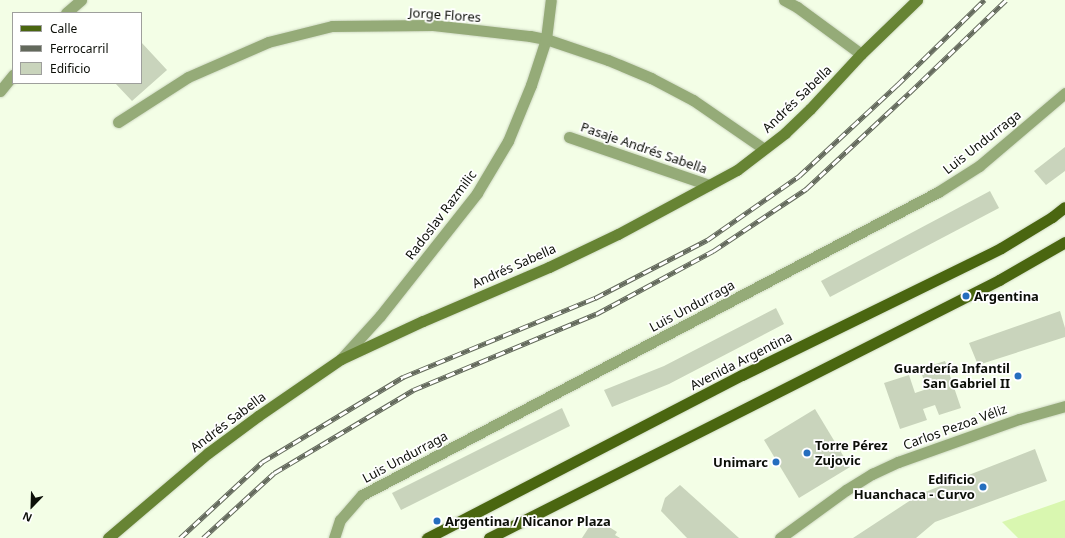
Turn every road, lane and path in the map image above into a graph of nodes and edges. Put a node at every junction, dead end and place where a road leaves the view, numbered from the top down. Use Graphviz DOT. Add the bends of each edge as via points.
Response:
graph roads {
  1 [pos="81,0"];
  2 [pos="551,0"];
  3 [pos="784,0"];
  4 [pos="917,0"];
  5 [pos="67,12"];
  6 [pos="546,39"];
  7 [pos="861,54"];
  8 [pos="12,76"];
  9 [pos="0,91"];
  10 [pos="1065,93"];
  11 [pos="118,122"];
  12 [pos="569,137"];
  13 [pos="764,149"];
  14 [pos="709,185"];
  15 [pos="1065,207"];
  16 [pos="1065,242"];
  17 [pos="341,359"];
  18 [pos="1065,406"];
  19 [pos="108,538"];
  20 [pos="334,538"];
  21 [pos="427,538"];
  22 [pos="489,538"];
  23 [pos="780,538"];
  1 -- 5 [label="street"];
  2 -- 6 [label="street, Radoslav Razmilic"];
  3 -- 7 [label="street"];
  4 -- 7 [label="main road, Andrés Sabella"];
  6 -- 11 [label="street, Jorge Flores" via="433,26 332,26 268,42 195,74"];
  6 -- 13 [label="street, Jorge Flores" via="651,78 692,100"];
  6 -- 17 [label="street, Radoslav Razmilic" via="531,85 508,141 477,194 380,316"];
  7 -- 13 [label="main road, Andrés Sabella" via="810,109"];
  8 -- 9 [label="street"];
  10 -- 20 [label="street, Luis Undurraga" via="979,166 938,192 362,495 340,520"];
  12 -- 14 [label="street, Pasaje Andrés Sabella"];
  13 -- 14 [label="main road, Andrés Sabella" via="737,170"];
  14 -- 17 [label="main road, Andrés Sabella" via="618,234 549,267"];
  15 -- 21 [label="main road, Avenida Argentina" via="1001,248 742,375"];
  16 -- 22 [label="main road" via="992,283"];
  17 -- 19 [label="main road, Andrés Sabella" via="208,453"];
  18 -- 23 [label="street, Carlos Pezoa Véliz" via="1019,419 898,462 872,474"];
}
